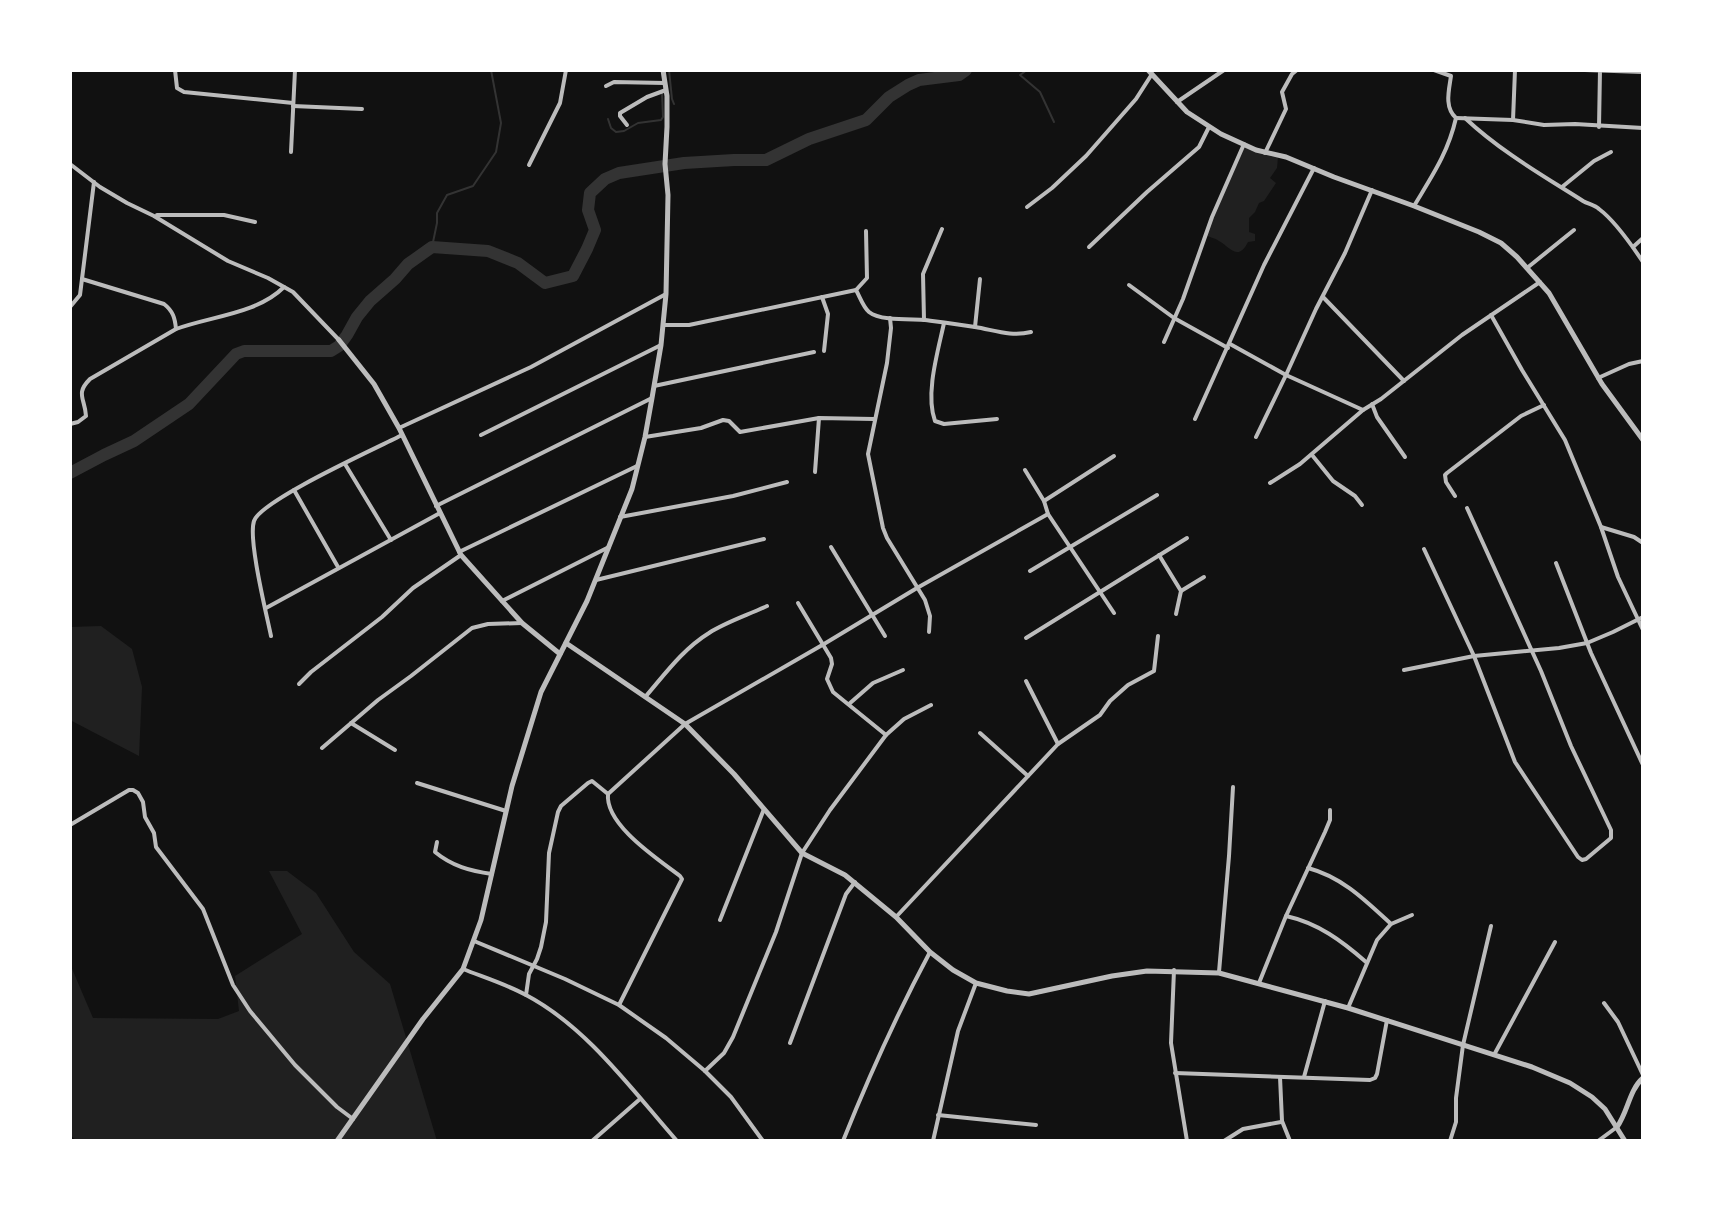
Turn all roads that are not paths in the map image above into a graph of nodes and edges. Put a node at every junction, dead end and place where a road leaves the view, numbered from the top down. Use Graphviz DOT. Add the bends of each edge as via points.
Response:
graph roads {
  1 [pos="175,70"];
  2 [pos="295,70"];
  3 [pos="566,70"];
  4 [pos="663,70"];
  5 [pos="808,70"];
  6 [pos="828,70"];
  7 [pos="1224,70"];
  8 [pos="1297,70"];
  9 [pos="1434,70"];
  10 [pos="1515,70"];
  11 [pos="1585,70"];
  12 [pos="815,71"];
  13 [pos="1600,71"];
  14 [pos="1150,72"];
  15 [pos="1643,72"];
  16 [pos="1452,73"];
  17 [pos="665,83"];
  18 [pos="606,86"];
  19 [pos="666,90"];
  20 [pos="1177,102"];
  21 [pos="293,104"];
  22 [pos="362,109"];
  23 [pos="1456,118"];
  24 [pos="1465,118"];
  25 [pos="1513,120"];
  26 [pos="627,125"];
  27 [pos="1209,127"];
  28 [pos="1599,127"];
  29 [pos="1643,128"];
  30 [pos="1244,144"];
  31 [pos="291,152"];
  32 [pos="1611,152"];
  33 [pos="1265,153"];
  34 [pos="70,164"];
  35 [pos="529,165"];
  36 [pos="1314,168"];
  37 [pos="94,182"];
  38 [pos="1562,187"];
  39 [pos="1372,190"];
  40 [pos="1414,206"];
  41 [pos="1027,207"];
  42 [pos="154,216"];
  43 [pos="255,222"];
  44 [pos="942,229"];
  45 [pos="1574,230"];
  46 [pos="866,231"];
  47 [pos="1643,238"];
  48 [pos="1089,247"];
  49 [pos="1633,247"];
  50 [pos="1643,262"];
  51 [pos="1527,268"];
  52 [pos="82,279"];
  53 [pos="980,279"];
  54 [pos="1540,282"];
  55 [pos="1129,285"];
  56 [pos="285,287"];
  57 [pos="856,290"];
  58 [pos="666,294"];
  59 [pos="822,297"];
  60 [pos="1323,297"];
  61 [pos="70,307"];
  62 [pos="1491,315"];
  63 [pos="890,318"];
  64 [pos="1174,318"];
  65 [pos="924,320"];
  66 [pos="944,323"];
  67 [pos="663,325"];
  68 [pos="975,327"];
  69 [pos="176,329"];
  70 [pos="1031,332"];
  71 [pos="339,340"];
  72 [pos="1164,342"];
  73 [pos="661,345"];
  74 [pos="1229,346"];
  75 [pos="824,351"];
  76 [pos="814,352"];
  77 [pos="1643,361"];
  78 [pos="1286,375"];
  79 [pos="1598,378"];
  80 [pos="1404,381"];
  81 [pos="654,386"];
  82 [pos="652,398"];
  83 [pos="1372,404"];
  84 [pos="1544,405"];
  85 [pos="1363,410"];
  86 [pos="819,418"];
  87 [pos="874,419"];
  88 [pos="997,419"];
  89 [pos="1195,419"];
  90 [pos="70,424"];
  91 [pos="399,428"];
  92 [pos="402,435"];
  93 [pos="481,435"];
  94 [pos="645,437"];
  95 [pos="1256,437"];
  96 [pos="1643,440"];
  97 [pos="1312,455"];
  98 [pos="1114,456"];
  99 [pos="1405,457"];
  100 [pos="345,464"];
  101 [pos="637,466"];
  102 [pos="1025,470"];
  103 [pos="815,472"];
  104 [pos="787,482"];
  105 [pos="1270,483"];
  106 [pos="294,490"];
  107 [pos="1157,495"];
  108 [pos="1455,496"];
  109 [pos="1044,501"];
  110 [pos="1362,505"];
  111 [pos="436,506"];
  112 [pos="1467,508"];
  113 [pos="440,513"];
  114 [pos="1048,514"];
  115 [pos="620,517"];
  116 [pos="1601,527"];
  117 [pos="1187,538"];
  118 [pos="764,539"];
  119 [pos="391,540"];
  120 [pos="1643,543"];
  121 [pos="609,547"];
  122 [pos="831,547"];
  123 [pos="1069,547"];
  124 [pos="1424,549"];
  125 [pos="460,554"];
  126 [pos="1159,555"];
  127 [pos="1556,563"];
  128 [pos="338,567"];
  129 [pos="1030,571"];
  130 [pos="1204,577"];
  131 [pos="596,580"];
  132 [pos="917,588"];
  133 [pos="1099,591"];
  134 [pos="1181,591"];
  135 [pos="502,601"];
  136 [pos="798,603"];
  137 [pos="767,606"];
  138 [pos="266,608"];
  139 [pos="1114,613"];
  140 [pos="872,614"];
  141 [pos="1176,614"];
  142 [pos="1641,618"];
  143 [pos="522,623"];
  144 [pos="1643,630"];
  145 [pos="929,632"];
  146 [pos="271,636"];
  147 [pos="885,636"];
  148 [pos="1158,636"];
  149 [pos="1026,638"];
  150 [pos="566,643"];
  151 [pos="1587,643"];
  152 [pos="824,644"];
  153 [pos="1531,651"];
  154 [pos="560,654"];
  155 [pos="1474,656"];
  156 [pos="903,670"];
  157 [pos="1404,670"];
  158 [pos="1026,681"];
  159 [pos="299,684"];
  160 [pos="646,697"];
  161 [pos="849,704"];
  162 [pos="931,705"];
  163 [pos="351,723"];
  164 [pos="685,724"];
  165 [pos="980,733"];
  166 [pos="886,735"];
  167 [pos="1058,744"];
  168 [pos="322,748"];
  169 [pos="395,750"];
  170 [pos="1643,765"];
  171 [pos="1028,776"];
  172 [pos="417,783"];
  173 [pos="1233,787"];
  174 [pos="608,794"];
  175 [pos="764,809"];
  176 [pos="1330,810"];
  177 [pos="506,811"];
  178 [pos="70,825"];
  179 [pos="437,842"];
  180 [pos="802,853"];
  181 [pos="1308,868"];
  182 [pos="492,874"];
  183 [pos="855,882"];
  184 [pos="1412,915"];
  185 [pos="1286,916"];
  186 [pos="896,917"];
  187 [pos="720,920"];
  188 [pos="1391,924"];
  189 [pos="1491,926"];
  190 [pos="474,941"];
  191 [pos="1555,942"];
  192 [pos="930,952"];
  193 [pos="1367,962"];
  194 [pos="533,967"];
  195 [pos="463,969"];
  196 [pos="1174,970"];
  197 [pos="1219,973"];
  198 [pos="976,983"];
  199 [pos="1259,983"];
  200 [pos="526,995"];
  201 [pos="1325,1001"];
  202 [pos="1604,1003"];
  203 [pos="619,1005"];
  204 [pos="1348,1008"];
  205 [pos="1387,1020"];
  206 [pos="790,1043"];
  207 [pos="1463,1045"];
  208 [pos="1494,1055"];
  209 [pos="705,1071"];
  210 [pos="1175,1073"];
  211 [pos="1643,1076"];
  212 [pos="1280,1077"];
  213 [pos="1304,1077"];
  214 [pos="640,1099"];
  215 [pos="938,1115"];
  216 [pos="353,1119"];
  217 [pos="1282,1121"];
  218 [pos="1036,1125"];
  219 [pos="1617,1127"];
  220 [pos="673,1136"];
  221 [pos="337,1141"];
  222 [pos="592,1141"];
  223 [pos="667,1141"];
  224 [pos="677,1141"];
  225 [pos="763,1141"];
  226 [pos="843,1141"];
  227 [pos="933,1141"];
  228 [pos="1187,1141"];
  229 [pos="1224,1141"];
  230 [pos="1290,1141"];
  231 [pos="1450,1141"];
  232 [pos="1598,1141"];
  233 [pos="1625,1141"];
  1 -- 21 [label="street" via="177,88 184,92"];
  2 -- 21 [label="street"];
  3 -- 35 [label="street" via="560,103"];
  4 -- 17 [label="street"];
  5 -- 12 [label="street"];
  6 -- 12 [label="street"];
  7 -- 20 [label="street"];
  8 -- 33 [label="street" via="1282,92 1286,109"];
  9 -- 16 [label="street"];
  10 -- 25 [label="street"];
  11 -- 13 [label="street"];
  13 -- 15 [label="street"];
  13 -- 28 [label="street"];
  14 -- 20 [label="street"];
  14 -- 41 [label="street" via="1136,99 1095,147"];
  16 -- 23 [label="street" via="1448,106"];
  17 -- 18 [label="street"];
  17 -- 19 [label="street"];
  19 -- 26 [label="street" via="620,113"];
  19 -- 58 [label="street"];
  20 -- 27 [label="street"];
  21 -- 22 [label="street"];
  21 -- 31 [label="street"];
  23 -- 24 [label="street"];
  23 -- 40 [label="street" via="1442,160"];
  24 -- 25 [label="street"];
  24 -- 38 [label="street" via="1501,149"];
  25 -- 28 [label="street"];
  27 -- 30 [label="street"];
  27 -- 48 [label="street" via="1199,147"];
  28 -- 29 [label="street"];
  30 -- 33 [label="street"];
  30 -- 64 [label="street"];
  32 -- 38 [label="street"];
  33 -- 36 [label="street"];
  34 -- 37 [label="street"];
  36 -- 39 [label="street"];
  36 -- 74 [label="street"];
  37 -- 42 [label="street"];
  37 -- 52 [label="street"];
  38 -- 49 [label="street" via="1600,209"];
  39 -- 40 [label="street"];
  39 -- 60 [label="street"];
  40 -- 51 [label="street" via="1501,243"];
  42 -- 43 [label="street" via="224,215"];
  42 -- 56 [label="street" via="228,261"];
  44 -- 65 [label="street" via="923,274"];
  45 -- 51 [label="street"];
  46 -- 57 [label="street" via="867,278"];
  47 -- 49 [label="street"];
  49 -- 50 [label="street"];
  51 -- 54 [label="street"];
  52 -- 61 [label="street" via="80,295"];
  52 -- 69 [label="street" via="164,304"];
  53 -- 68 [label="street"];
  54 -- 62 [label="street"];
  54 -- 79 [label="street"];
  55 -- 64 [label="street"];
  56 -- 69 [label="street" via="269,300"];
  56 -- 71 [label="street"];
  57 -- 59 [label="street"];
  57 -- 63 [label="street" via="869,312"];
  58 -- 67 [label="street"];
  58 -- 91 [label="street" via="531,367"];
  59 -- 67 [label="street" via="689,325"];
  59 -- 75 [label="street" via="828,314"];
  60 -- 78 [label="street"];
  60 -- 80 [label="street"];
  62 -- 80 [label="street"];
  62 -- 84 [label="street"];
  63 -- 65 [label="street"];
  63 -- 87 [label="street" via="887,363"];
  64 -- 72 [label="street"];
  64 -- 74 [label="street"];
  65 -- 66 [label="street"];
  66 -- 68 [label="street"];
  66 -- 88 [label="street" via="932,387 935,421"];
  67 -- 73 [label="street"];
  68 -- 70 [label="street" via="1008,334"];
  69 -- 90 [label="street" via="90,379 81,394 86,416"];
  71 -- 91 [label="street" via="374,384"];
  73 -- 81 [label="street"];
  73 -- 93 [label="street"];
  74 -- 78 [label="street"];
  74 -- 89 [label="street"];
  76 -- 81 [label="street"];
  77 -- 79 [label="street"];
  78 -- 85 [label="street"];
  78 -- 95 [label="street"];
  79 -- 96 [label="street"];
  80 -- 83 [label="street"];
  81 -- 82 [label="street"];
  82 -- 94 [label="street"];
  82 -- 111 [label="street"];
  83 -- 85 [label="street"];
  83 -- 99 [label="street"];
  84 -- 108 [label="street" via="1521,416 1445,475"];
  84 -- 116 [label="street" via="1565,440"];
  85 -- 97 [label="street"];
  86 -- 87 [label="street"];
  86 -- 94 [label="street" via="740,432 723,420"];
  86 -- 103 [label="street"];
  87 -- 132 [label="street" via="868,454 883,528"];
  91 -- 92 [label="street"];
  92 -- 100 [label="street"];
  92 -- 111 [label="street"];
  94 -- 101 [label="street"];
  97 -- 105 [label="street"];
  97 -- 110 [label="street"];
  98 -- 109 [label="street"];
  100 -- 106 [label="street"];
  100 -- 119 [label="street"];
  101 -- 115 [label="street"];
  101 -- 125 [label="street"];
  102 -- 109 [label="street"];
  104 -- 115 [label="street"];
  106 -- 128 [label="street"];
  106 -- 138 [label="street" via="264,508 253,522"];
  107 -- 123 [label="street"];
  109 -- 114 [label="street"];
  111 -- 113 [label="street"];
  112 -- 153 [label="street"];
  113 -- 119 [label="street"];
  113 -- 125 [label="street"];
  114 -- 123 [label="street"];
  114 -- 132 [label="street"];
  115 -- 121 [label="street"];
  116 -- 120 [label="street"];
  116 -- 142 [label="street" via="1618,577"];
  117 -- 126 [label="street"];
  118 -- 131 [label="street"];
  119 -- 128 [label="street"];
  121 -- 131 [label="street"];
  121 -- 135 [label="street"];
  122 -- 140 [label="street"];
  123 -- 129 [label="street"];
  123 -- 133 [label="street"];
  124 -- 155 [label="street"];
  125 -- 135 [label="street"];
  125 -- 159 [label="street"];
  126 -- 133 [label="street"];
  126 -- 134 [label="street"];
  127 -- 151 [label="street"];
  128 -- 138 [label="street"];
  130 -- 134 [label="street"];
  131 -- 150 [label="street"];
  132 -- 140 [label="street"];
  132 -- 145 [label="street" via="930,616"];
  133 -- 139 [label="street"];
  133 -- 149 [label="street"];
  134 -- 141 [label="street"];
  135 -- 143 [label="street"];
  136 -- 152 [label="street"];
  137 -- 160 [label="street" via="690,646"];
  138 -- 146 [label="street"];
  140 -- 147 [label="street"];
  140 -- 152 [label="street"];
  142 -- 144 [label="street"];
  142 -- 151 [label="street"];
  143 -- 154 [label="street"];
  143 -- 163 [label="street" via="472,628"];
  148 -- 167 [label="street" via="1154,671 1128,685 1100,715"];
  150 -- 154 [label="street"];
  150 -- 160 [label="street"];
  151 -- 153 [label="street"];
  151 -- 170 [label="street"];
  152 -- 161 [label="street" via="832,664 829,685"];
  152 -- 164 [label="street"];
  153 -- 155 [label="street"];
  153 -- 155 [label="street" via="1611,830 1611,838 1584,860 1515,762"];
  154 -- 177 [label="street" via="541,692"];
  155 -- 157 [label="street"];
  156 -- 161 [label="street" via="873,683"];
  158 -- 167 [label="street"];
  160 -- 164 [label="street"];
  161 -- 166 [label="street"];
  162 -- 166 [label="street"];
  163 -- 168 [label="street"];
  163 -- 169 [label="street"];
  164 -- 174 [label="street"];
  164 -- 175 [label="street"];
  165 -- 171 [label="street"];
  166 -- 180 [label="street"];
  167 -- 171 [label="street"];
  171 -- 186 [label="street"];
  172 -- 177 [label="street"];
  173 -- 197 [label="street"];
  174 -- 194 [label="street" via="592,781 558,812 549,853 546,922"];
  174 -- 203 [label="street" via="617,821 682,879"];
  175 -- 180 [label="street"];
  175 -- 187 [label="street"];
  176 -- 181 [label="street"];
  177 -- 182 [label="street"];
  178 -- 216 [label="street" via="123,793 138,793 156,847 203,909 229,976 250,1011 295,1065"];
  179 -- 182 [label="street" via="435,852 447,861"];
  180 -- 183 [label="street"];
  180 -- 209 [label="street" via="733,1037"];
  181 -- 185 [label="street"];
  181 -- 188 [label="street" via="1352,889"];
  182 -- 190 [label="street"];
  183 -- 186 [label="street"];
  183 -- 206 [label="street"];
  184 -- 188 [label="street"];
  185 -- 193 [label="street" via="1326,931"];
  185 -- 199 [label="street"];
  186 -- 192 [label="street"];
  188 -- 193 [label="street"];
  189 -- 207 [label="street"];
  190 -- 194 [label="street"];
  190 -- 195 [label="street"];
  191 -- 208 [label="street"];
  192 -- 198 [label="street"];
  192 -- 226 [label="street" via="867,1079"];
  193 -- 204 [label="street"];
  194 -- 200 [label="street"];
  194 -- 203 [label="street"];
  195 -- 200 [label="street"];
  195 -- 216 [label="street"];
  196 -- 197 [label="street"];
  196 -- 198 [label="street" via="1112,976 1029,994"];
  196 -- 210 [label="street"];
  197 -- 199 [label="street"];
  198 -- 215 [label="street" via="958,1031"];
  199 -- 201 [label="street"];
  200 -- 214 [label="street" via="588,1040"];
  201 -- 204 [label="street"];
  201 -- 213 [label="street"];
  202 -- 211 [label="street"];
  203 -- 209 [label="street"];
  204 -- 205 [label="street"];
  205 -- 207 [label="street"];
  205 -- 213 [label="street" via="1375,1078"];
  207 -- 208 [label="street"];
  207 -- 231 [label="street"];
  208 -- 219 [label="street" via="1570,1083 1605,1109"];
  209 -- 225 [label="street"];
  210 -- 212 [label="street"];
  210 -- 228 [label="street"];
  211 -- 219 [label="street"];
  212 -- 213 [label="street"];
  212 -- 217 [label="street"];
  214 -- 220 [label="street"];
  214 -- 222 [label="street"];
  215 -- 218 [label="street"];
  215 -- 227 [label="street"];
  216 -- 221 [label="street"];
  217 -- 229 [label="street" via="1243,1129"];
  217 -- 230 [label="street"];
  219 -- 232 [label="street"];
  219 -- 233 [label="street"];
  220 -- 223 [label="street"];
  220 -- 224 [label="street"];
}
